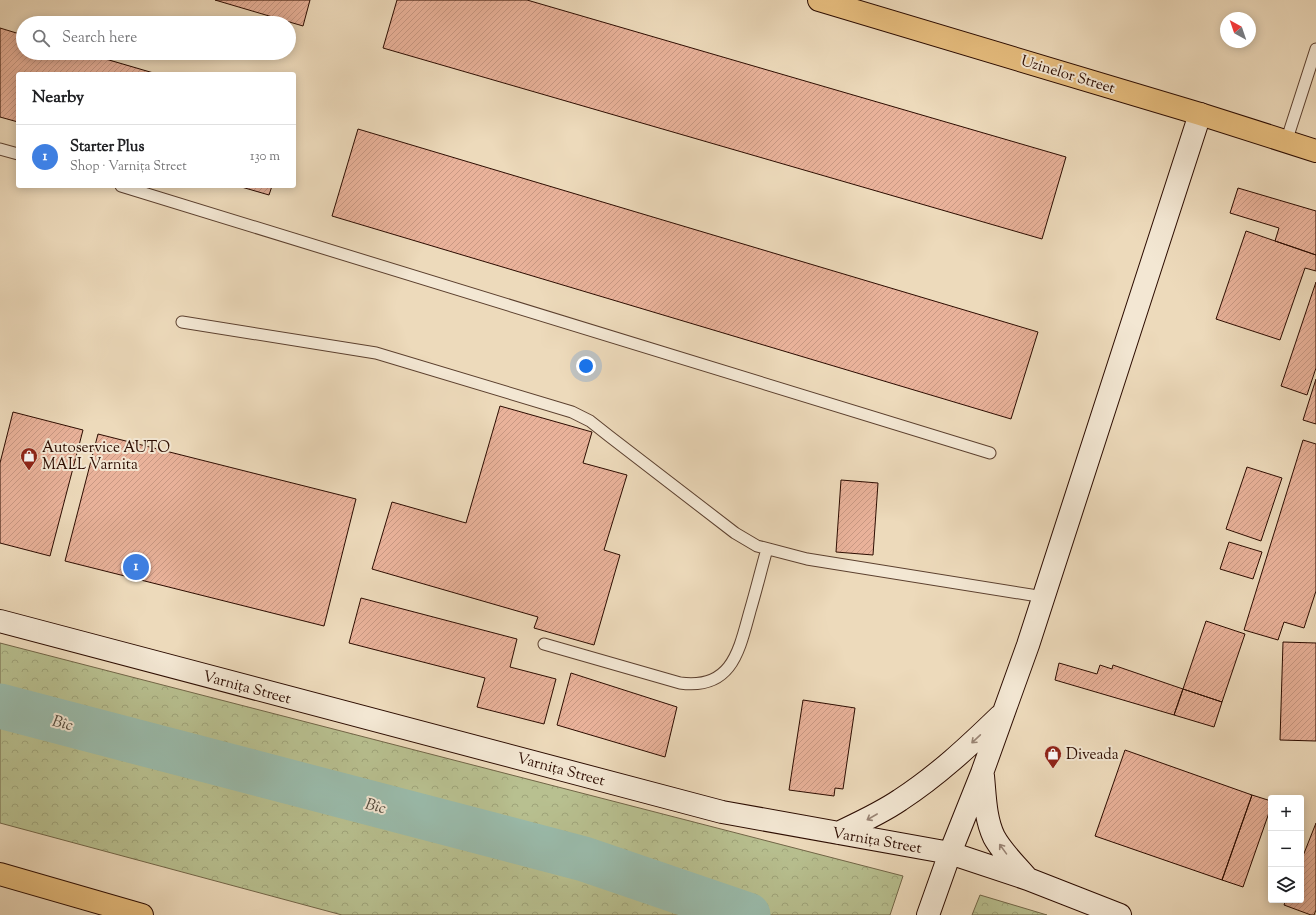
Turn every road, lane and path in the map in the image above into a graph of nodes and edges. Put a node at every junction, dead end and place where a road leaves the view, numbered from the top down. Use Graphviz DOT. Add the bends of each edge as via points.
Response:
graph roads {
  1 [pos="819,0"];
  2 [pos="1316,49"];
  3 [pos="1200,114"];
  4 [pos="1286,142"];
  5 [pos="0,149"];
  6 [pos="1316,151"];
  7 [pos="16,153"];
  8 [pos="128,188"];
  9 [pos="182,322"];
  10 [pos="990,453"];
  11 [pos="767,549"];
  12 [pos="1044,596"];
  13 [pos="0,621"];
  14 [pos="544,644"];
  15 [pos="1004,712"];
  16 [pos="982,773"];
  17 [pos="838,833"];
  18 [pos="950,853"];
  19 [pos="0,874"];
  20 [pos="1028,879"];
  21 [pos="142,915"];
  22 [pos="928,915"];
  23 [pos="1120,915"];
  1 -- 3 [label="main road, Uzinelor Street"];
  2 -- 4 [label="lane"];
  3 -- 4 [label="main road, Uzinelor Street"];
  3 -- 12 [label="street"];
  4 -- 6 [label="main road, Uzinelor Street"];
  5 -- 7 [label="lane"];
  8 -- 10 [label="lane"];
  9 -- 11 [label="lane" via="376,353 572,412 590,421 735,533"];
  11 -- 12 [label="lane" via="807,559"];
  11 -- 14 [label="lane" via="740,649 728,669 707,682 694,685 680,683"];
  12 -- 15 [label="street"];
  13 -- 17 [label="street, Varnița Street" via="722,812"];
  15 -- 16 [label="street"];
  15 -- 17 [label="street, one-way" via="924,783 899,801"];
  16 -- 18 [label="street"];
  20 -- 16 [label="street, one-way" via="994,837 988,820"];
  17 -- 18 [label="street, Varnița Street"];
  18 -- 20 [label="street, Varnița Street"];
  18 -- 22 [label="street"];
  19 -- 21 [label="main road"];
  20 -- 23 [label="street, Varnița Street"];
}
